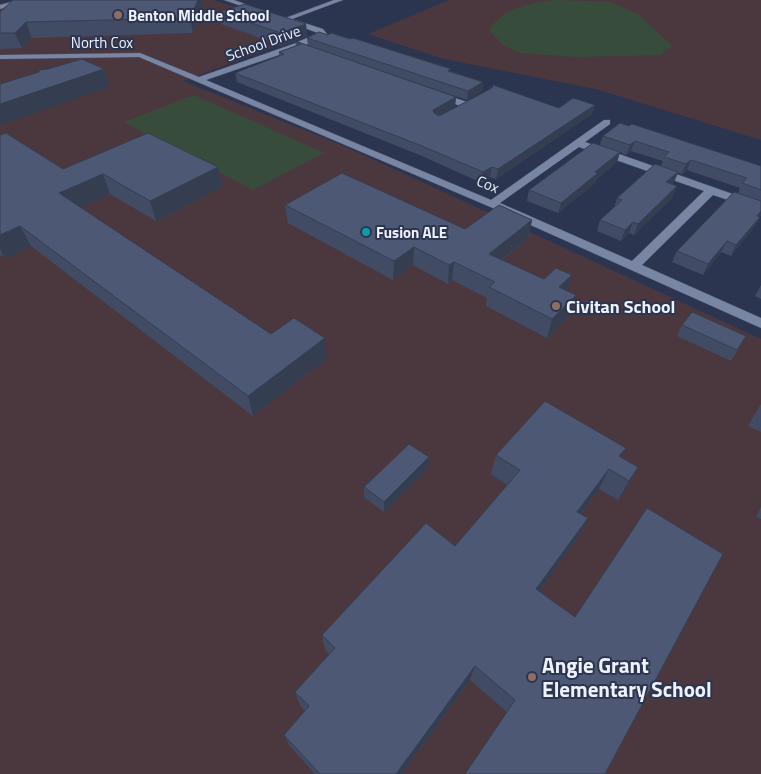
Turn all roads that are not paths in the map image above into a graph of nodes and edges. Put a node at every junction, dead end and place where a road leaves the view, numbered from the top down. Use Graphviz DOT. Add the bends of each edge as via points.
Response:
graph roads {
  1 [pos="27,0"];
  2 [pos="226,0"];
  3 [pos="340,0"];
  4 [pos="0,7"];
  5 [pos="269,14"];
  6 [pos="277,17"];
  7 [pos="286,20"];
  8 [pos="296,46"];
  9 [pos="305,49"];
  10 [pos="0,57"];
  11 [pos="199,80"];
  12 [pos="431,92"];
  13 [pos="453,113"];
  14 [pos="607,122"];
  15 [pos="578,143"];
  16 [pos="712,190"];
  17 [pos="492,204"];
  18 [pos="761,208"];
  19 [pos="634,266"];
  20 [pos="761,323"];
  1 -- 4 [label="street"];
  2 -- 5 [label="street, School Drive"];
  3 -- 7 [label="street"];
  6 -- 7 [label="street, School Drive"];
  7 -- 8 [label="street, School Drive" via="322,34"];
  8 -- 9 [label="street"];
  8 -- 11 [label="street, School Drive"];
  10 -- 11 [label="street, North Cox" via="140,56"];
  11 -- 17 [label="street, Cox"];
  12 -- 13 [label="street" via="470,103"];
  14 -- 15 [label="street"];
  15 -- 16 [label="street"];
  15 -- 17 [label="street"];
  16 -- 18 [label="street"];
  16 -- 19 [label="street"];
  17 -- 19 [label="street, Cox"];
  19 -- 20 [label="street, Cox"];
}
